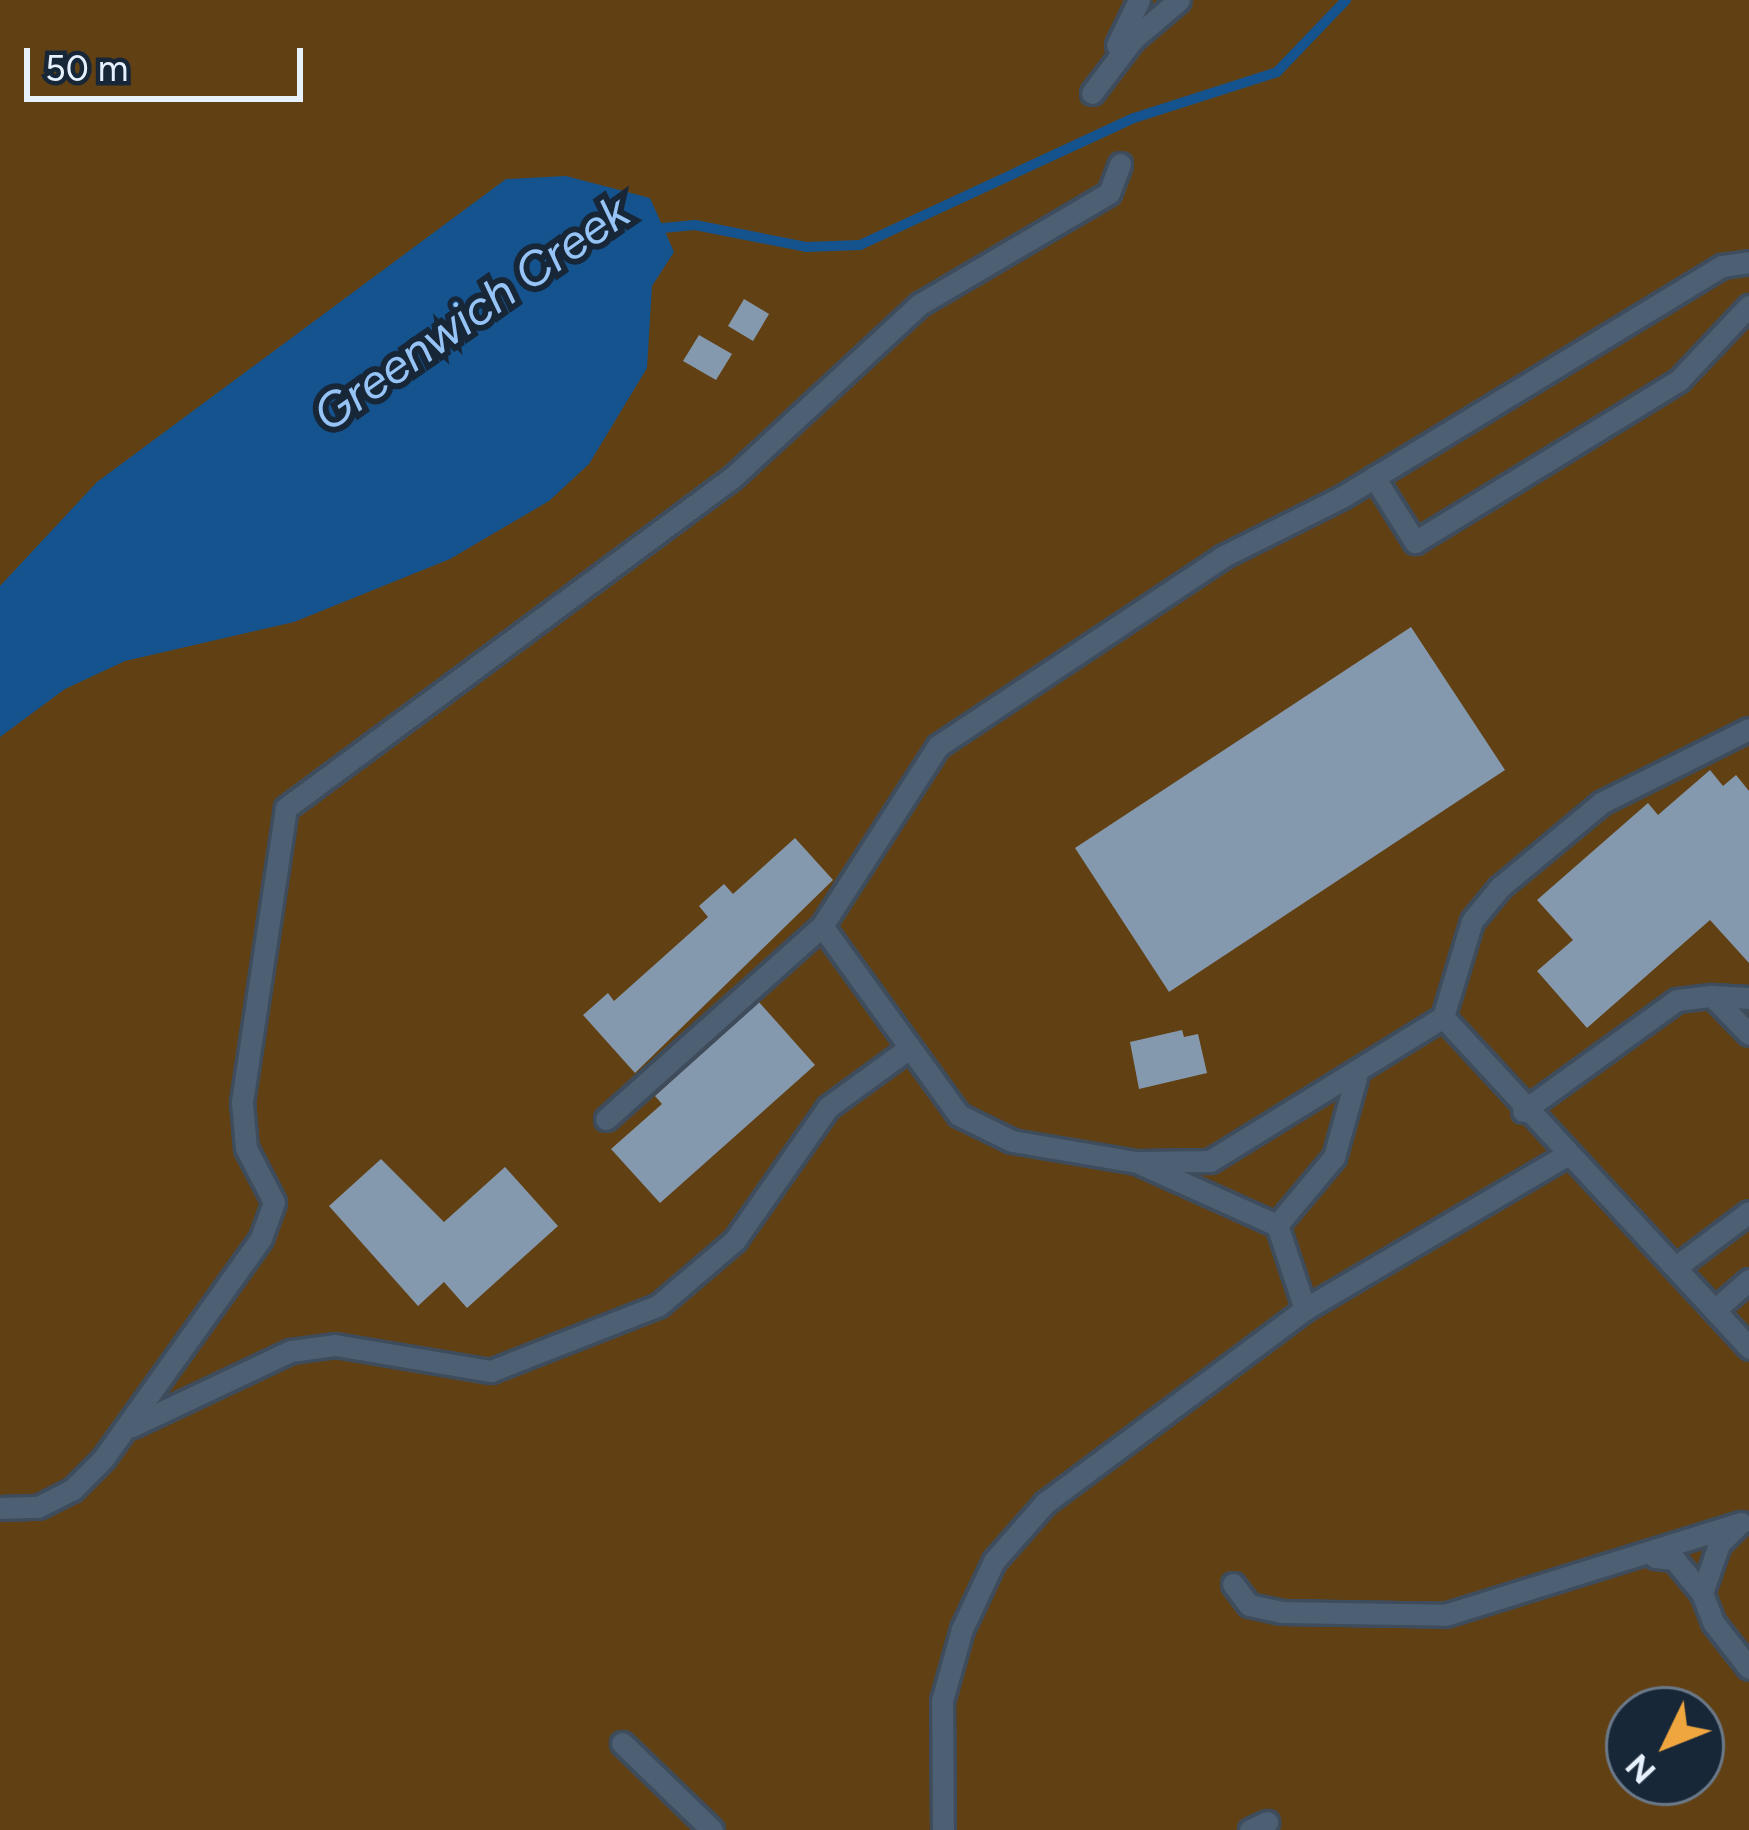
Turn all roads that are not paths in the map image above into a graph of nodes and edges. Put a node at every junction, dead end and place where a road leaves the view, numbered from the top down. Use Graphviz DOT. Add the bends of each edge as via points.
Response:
graph roads {
  1 [pos="1139,0"];
  2 [pos="1179,0"];
  3 [pos="1120,164"];
  4 [pos="1749,262"];
  5 [pos="1749,306"];
  6 [pos="1374,477"];
  7 [pos="1749,729"];
  8 [pos="821,926"];
  9 [pos="1712,996"];
  10 [pos="1749,998"];
  11 [pos="1443,1017"];
  12 [pos="1749,1034"];
  13 [pos="905,1052"];
  14 [pos="1356,1078"];
  15 [pos="1523,1111"];
  16 [pos="606,1119"];
  17 [pos="1566,1155"];
  18 [pos="1136,1162"];
  19 [pos="1749,1212"];
  20 [pos="1277,1225"];
  21 [pos="1680,1264"];
  22 [pos="1749,1280"];
  23 [pos="1717,1308"];
  24 [pos="1305,1309"];
  25 [pos="1749,1348"];
  26 [pos="126,1429"];
  27 [pos="0,1508"];
  28 [pos="1745,1519"];
  29 [pos="1648,1556"];
  30 [pos="1233,1584"];
  31 [pos="1702,1593"];
  32 [pos="1749,1668"];
  33 [pos="622,1743"];
  34 [pos="712,1830"];
  35 [pos="943,1830"];
  1 -- 2 [label="lane" via="1092,93 1133,39"];
  3 -- 26 [label="lane" via="1108,193 920,304 716,490 286,808 242,1102 246,1148 274,1202 241,1270"];
  4 -- 6 [label="lane" via="1723,266"];
  5 -- 6 [label="lane" via="1678,380 1415,542"];
  6 -- 8 [label="lane" via="1222,556 938,746"];
  7 -- 11 [label="lane" via="1601,803 1500,887 1472,921"];
  8 -- 13 [label="lane"];
  8 -- 16 [label="lane"];
  9 -- 10 [label="lane"];
  9 -- 12 [label="lane"];
  9 -- 15 [label="lane" via="1677,1000 1642,1019"];
  11 -- 14 [label="lane"];
  11 -- 15 [label="lane"];
  13 -- 18 [label="lane" via="959,1115 1012,1142"];
  13 -- 26 [label="lane" via="828,1107 735,1240 659,1305 491,1371 335,1345 291,1351"];
  14 -- 18 [label="lane" via="1210,1161"];
  14 -- 20 [label="lane" via="1334,1157"];
  15 -- 17 [label="lane"];
  17 -- 21 [label="lane"];
  17 -- 24 [label="lane"];
  18 -- 20 [label="lane"];
  19 -- 21 [label="lane"];
  20 -- 24 [label="lane"];
  21 -- 23 [label="lane"];
  22 -- 23 [label="lane"];
  23 -- 25 [label="lane"];
  24 -- 35 [label="lane" via="1045,1503 994,1561 962,1629 943,1701"];
  26 -- 27 [label="lane" via="72,1490 38,1507"];
  28 -- 29 [label="lane"];
  28 -- 31 [label="lane" via="1719,1544"];
  29 -- 30 [label="lane" via="1445,1616 1282,1612 1249,1605"];
  29 -- 31 [label="lane" via="1674,1559"];
  31 -- 32 [label="lane" via="1712,1622"];
  33 -- 34 [label="lane"];
}
